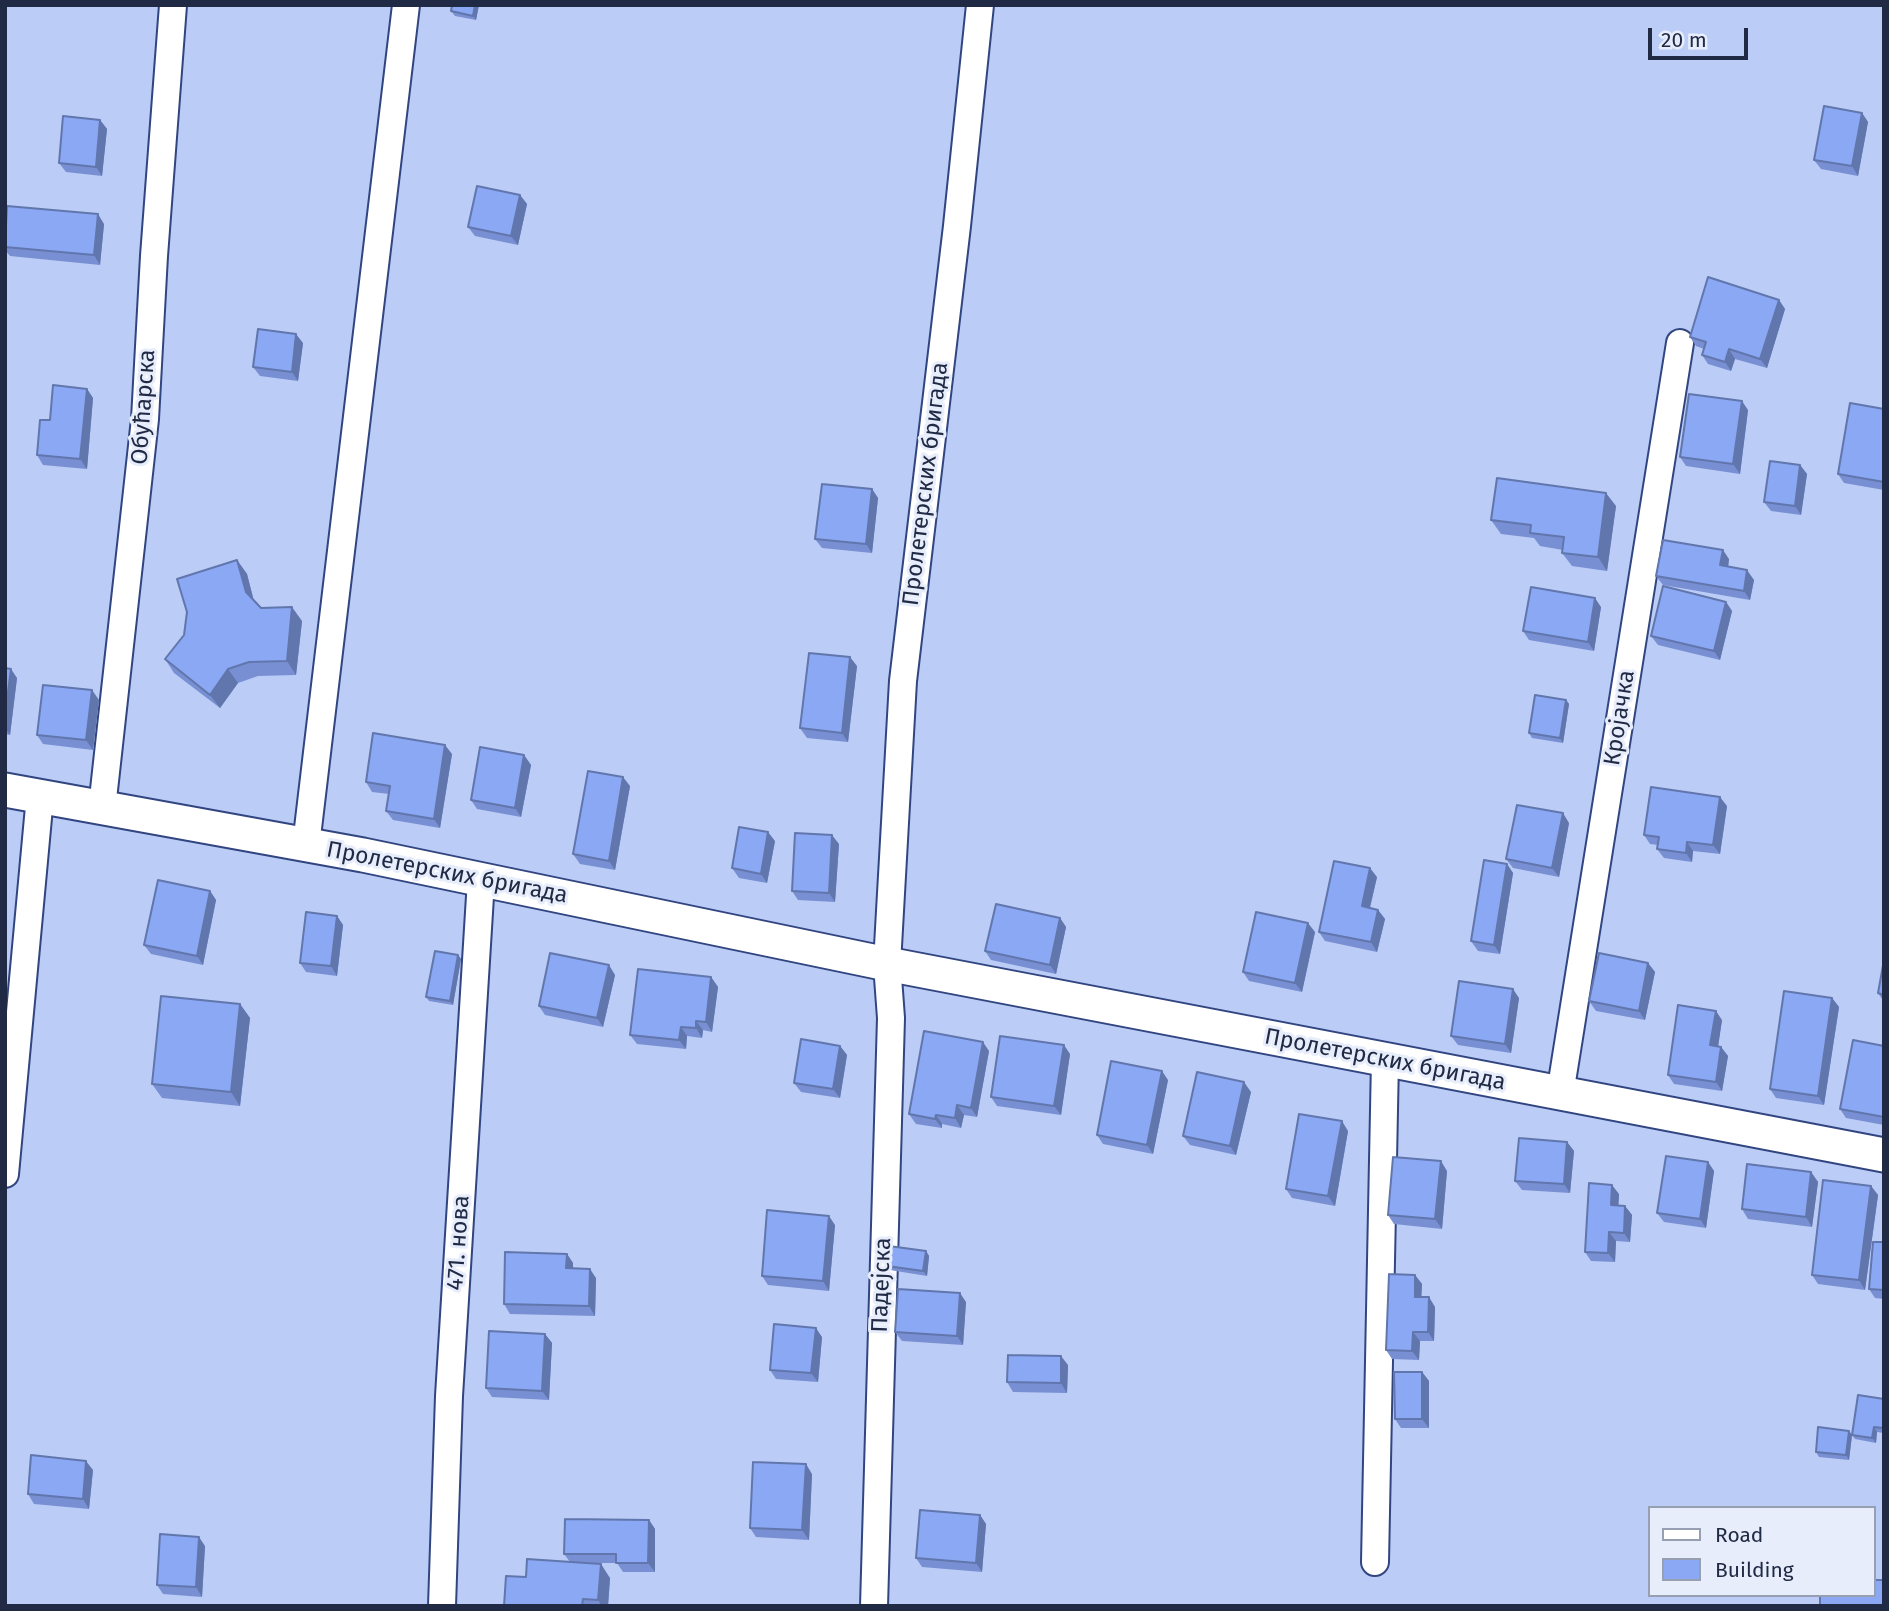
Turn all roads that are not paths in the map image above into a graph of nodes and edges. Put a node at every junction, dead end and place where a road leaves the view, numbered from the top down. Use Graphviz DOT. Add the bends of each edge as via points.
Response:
graph roads {
  1 [pos="173,5"];
  2 [pos="406,5"];
  3 [pos="981,5"];
  4 [pos="1680,343"];
  5 [pos="5,790"];
  6 [pos="40,796"];
  7 [pos="102,808"];
  8 [pos="306,845"];
  9 [pos="481,880"];
  10 [pos="887,964"];
  11 [pos="1385,1060"];
  12 [pos="1560,1094"];
  13 [pos="1884,1156"];
  14 [pos="5,1174"];
  15 [pos="1375,1562"];
  16 [pos="442,1606"];
  17 [pos="874,1606"];
  1 -- 7 [label="street, Обућарска" via="145,419"];
  2 -- 8 [label="street"];
  3 -- 10 [label="street, Пролетерских бригада" via="903,681"];
  4 -- 12 [label="street, Кројачка"];
  5 -- 6 [label="street, Пролетерских бригада"];
  6 -- 7 [label="street, Пролетерских бригада"];
  6 -- 14 [label="street"];
  7 -- 8 [label="street, Пролетерских бригада"];
  8 -- 9 [label="street, Пролетерских бригада"];
  9 -- 10 [label="street, Пролетерских бригада"];
  9 -- 16 [label="street, 471. нова" via="449,1396"];
  10 -- 11 [label="street, Пролетерских бригада"];
  10 -- 17 [label="street, Падејска" via="891,1018"];
  11 -- 12 [label="street, Пролетерских бригада"];
  11 -- 15 [label="street"];
  12 -- 13 [label="street, Пролетерских бригада"];
}
